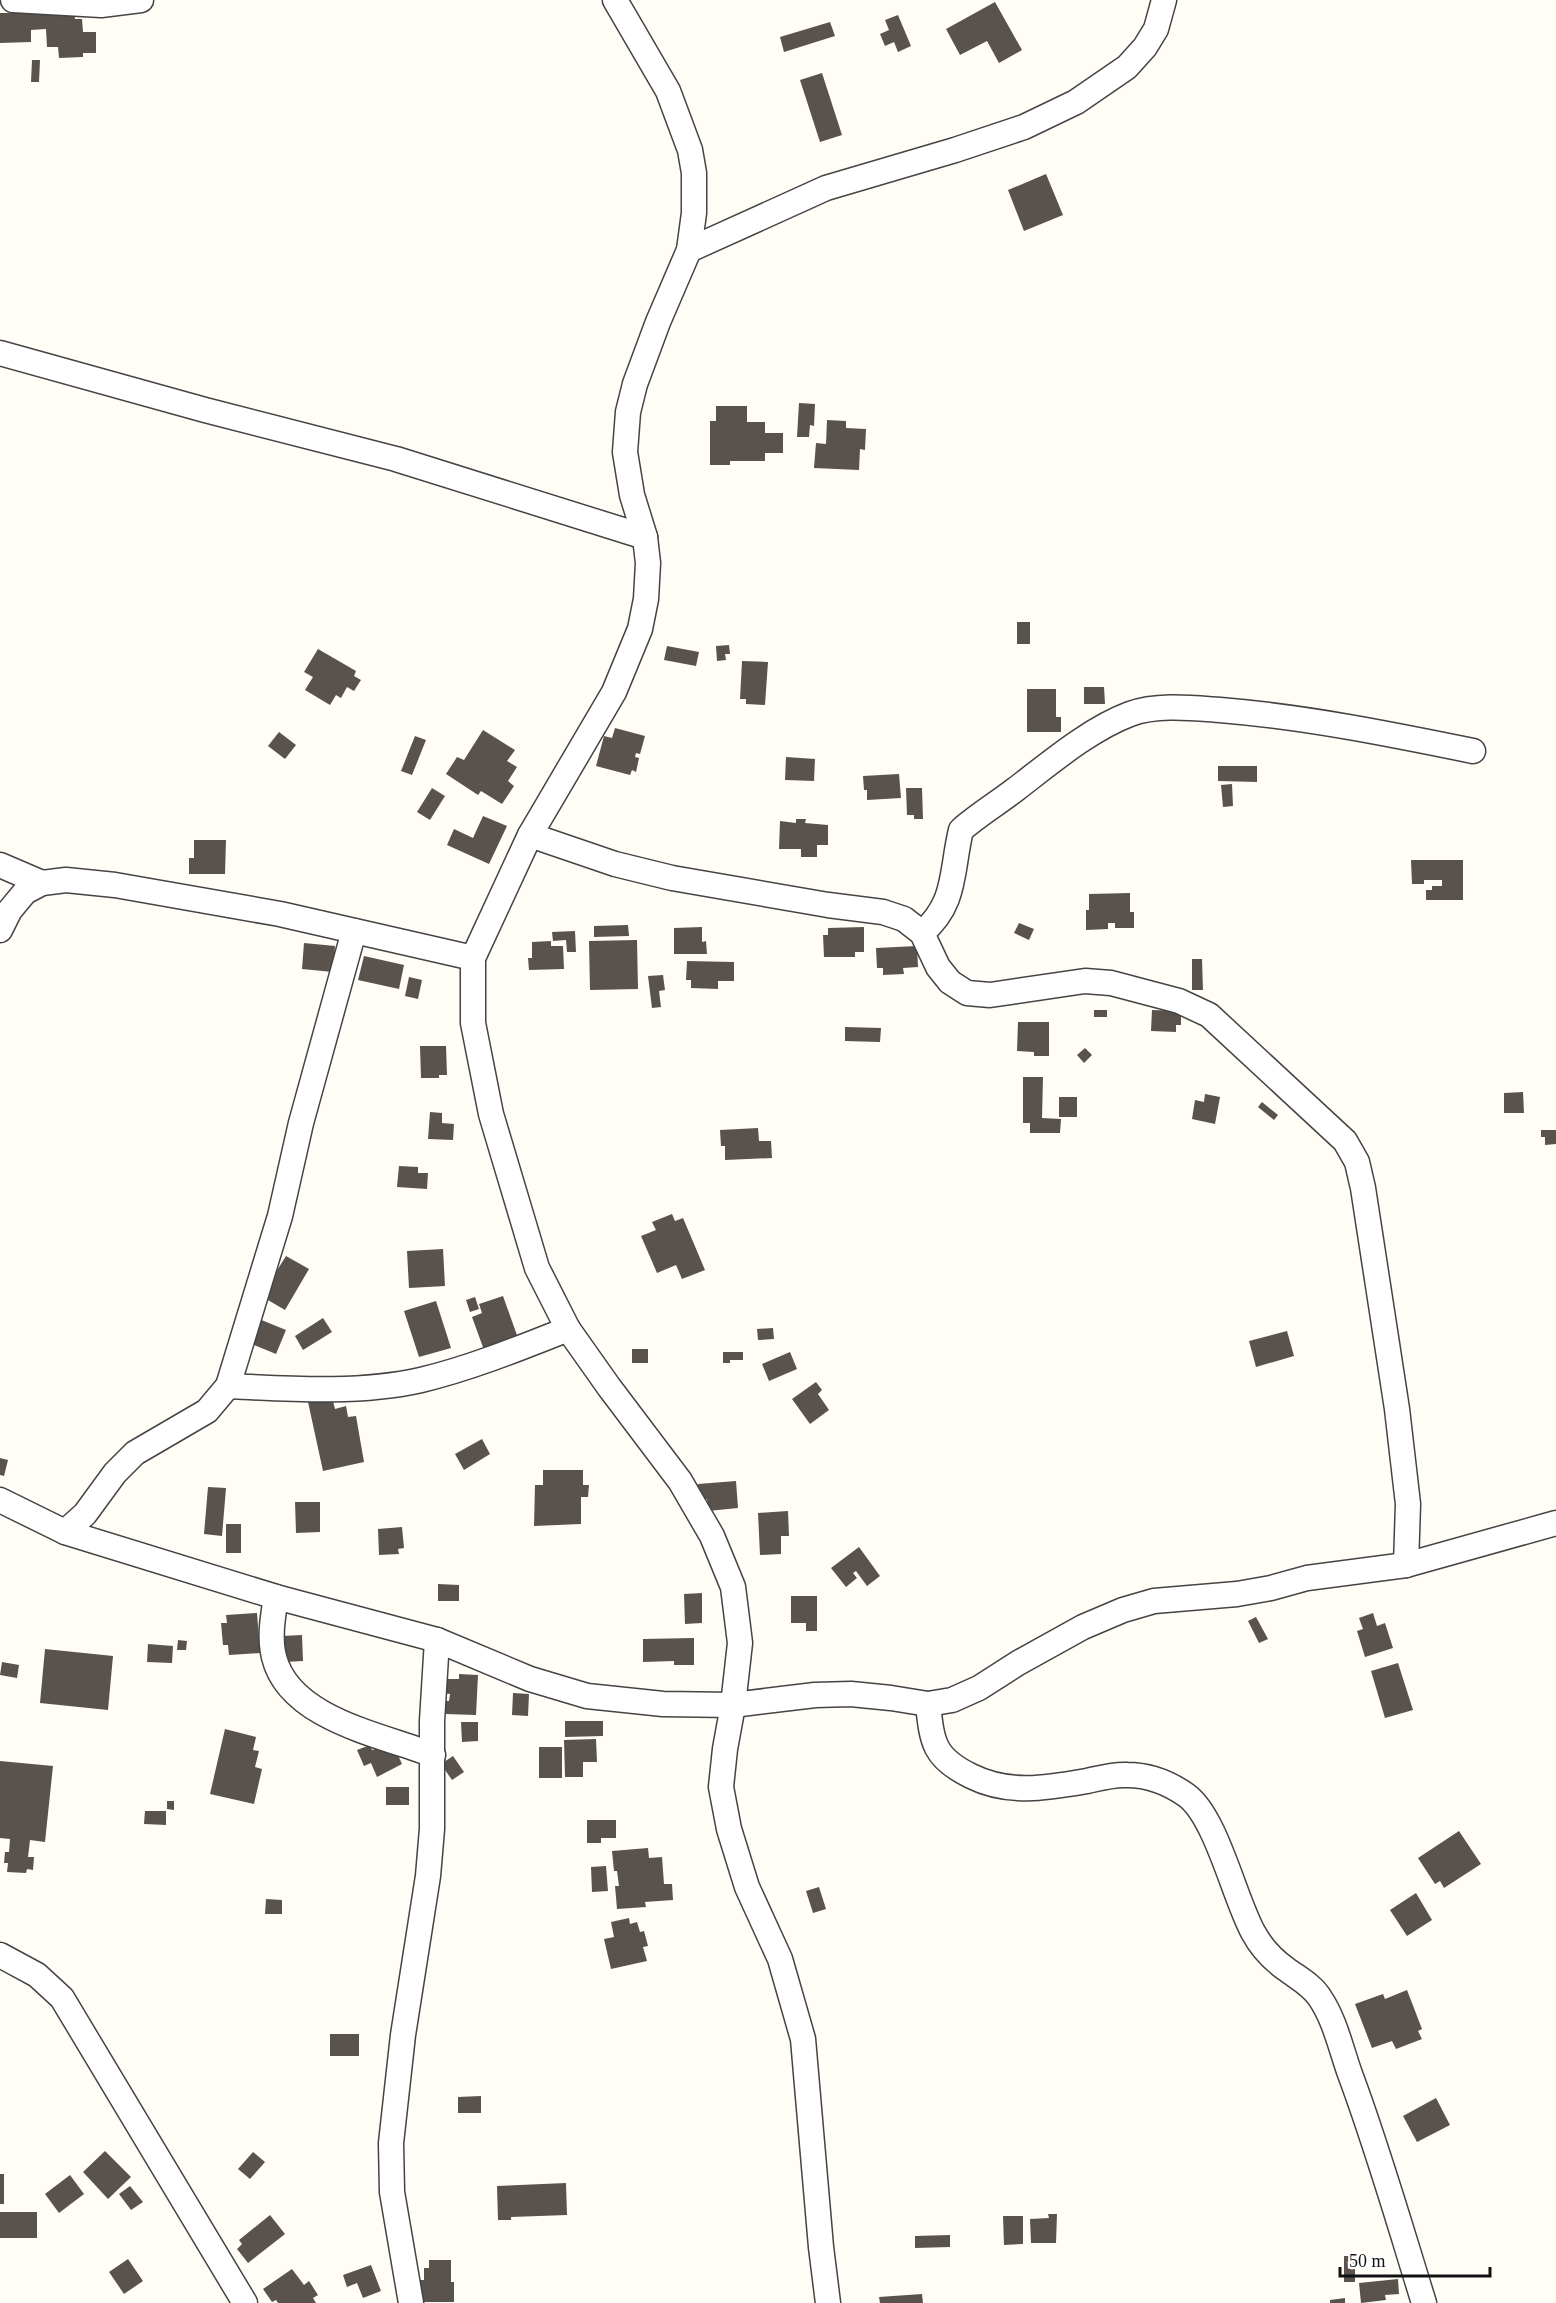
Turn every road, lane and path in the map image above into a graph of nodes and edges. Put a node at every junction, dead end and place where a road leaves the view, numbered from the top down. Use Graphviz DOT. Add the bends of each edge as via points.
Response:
graph roads {
  1 [pos="13,0"];
  2 [pos="141,0"];
  3 [pos="615,0"];
  4 [pos="1164,0"];
  5 [pos="689,249"];
  6 [pos="0,353"];
  7 [pos="645,537"];
  8 [pos="1473,751"];
  9 [pos="530,835"];
  10 [pos="0,865"];
  11 [pos="42,883"];
  12 [pos="0,930"];
  13 [pos="354,931"];
  14 [pos="922,933"];
  15 [pos="473,958"];
  16 [pos="568,1329"];
  17 [pos="228,1386"];
  18 [pos="0,1500"];
  19 [pos="1556,1523"];
  20 [pos="65,1532"];
  21 [pos="1406,1565"];
  22 [pos="276,1596"];
  23 [pos="437,1640"];
  24 [pos="928,1704"];
  25 [pos="733,1705"];
  26 [pos="434,1755"];
  27 [pos="0,1956"];
  28 [pos="245,2303"];
  29 [pos="411,2303"];
  30 [pos="828,2303"];
  31 [pos="1424,2303"];
  1 -- 2 [label="street" via="101,5"];
  3 -- 5 [label="street" via="668,91 690,150 695,195"];
  4 -- 5 [label="street" via="1156,29 1145,47 1127,67 1076,102 1012,130 826,188"];
  5 -- 7 [label="street" via="628,412 625,452"];
  6 -- 7 [label="street" via="396,459"];
  7 -- 9 [label="street" via="648,563 640,629 614,692"];
  8 -- 14 [label="street" via="1262,714 1199,708 1155,708 1132,713 1043,768 961,830 943,910"];
  9 -- 14 [label="street" via="615,864 672,878 883,912 904,919"];
  9 -- 15 [label="street"];
  10 -- 11 [label="street"];
  11 -- 12 [label="street" via="25,892 10,909"];
  11 -- 13 [label="street" via="66,880 115,885"];
  13 -- 15 [label="street"];
  13 -- 17 [label="street" via="301,1123 280,1216"];
  14 -- 21 [label="street" via="938,968 967,993 990,995 1085,981 1111,983 1179,1001 1209,1015 1345,1141 1357,1162 1363,1188 1397,1409 1408,1504"];
  15 -- 16 [label="street" via="473,1023 491,1114 537,1268"];
  16 -- 17 [label="street" via="486,1361 419,1380 301,1390"];
  16 -- 25 [label="street" via="680,1481 712,1536 733,1587 740,1643"];
  17 -- 20 [label="street" via="207,1411 135,1453 85,1514"];
  18 -- 20 [label="street"];
  19 -- 21 [label="street"];
  20 -- 22 [label="street"];
  21 -- 24 [label="street" via="1307,1578 1238,1594 1154,1601 1123,1610 1083,1627 979,1688 952,1700"];
  22 -- 23 [label="street"];
  22 -- 26 [label="street" via="273,1655 280,1676 295,1692 334,1719"];
  23 -- 25 [label="street" via="530,1679 587,1696 663,1704"];
  23 -- 26 [label="street"];
  24 -- 25 [label="street" via="851,1694"];
  24 -- 31 [label="street" via="935,1745 941,1756 979,1780 1002,1788 1032,1789 1126,1775 1150,1778 1171,1785 1201,1809 1239,1903 1265,1952 1314,1989 1328,2012 1369,2126"];
  25 -- 30 [label="street" via="721,1787 747,1887 780,1959 802,2039"];
  26 -- 29 [label="street" via="429,1876 403,2035 391,2143 392,2192"];
  27 -- 28 [label="street" via="38,1976 62,1998"];
}
